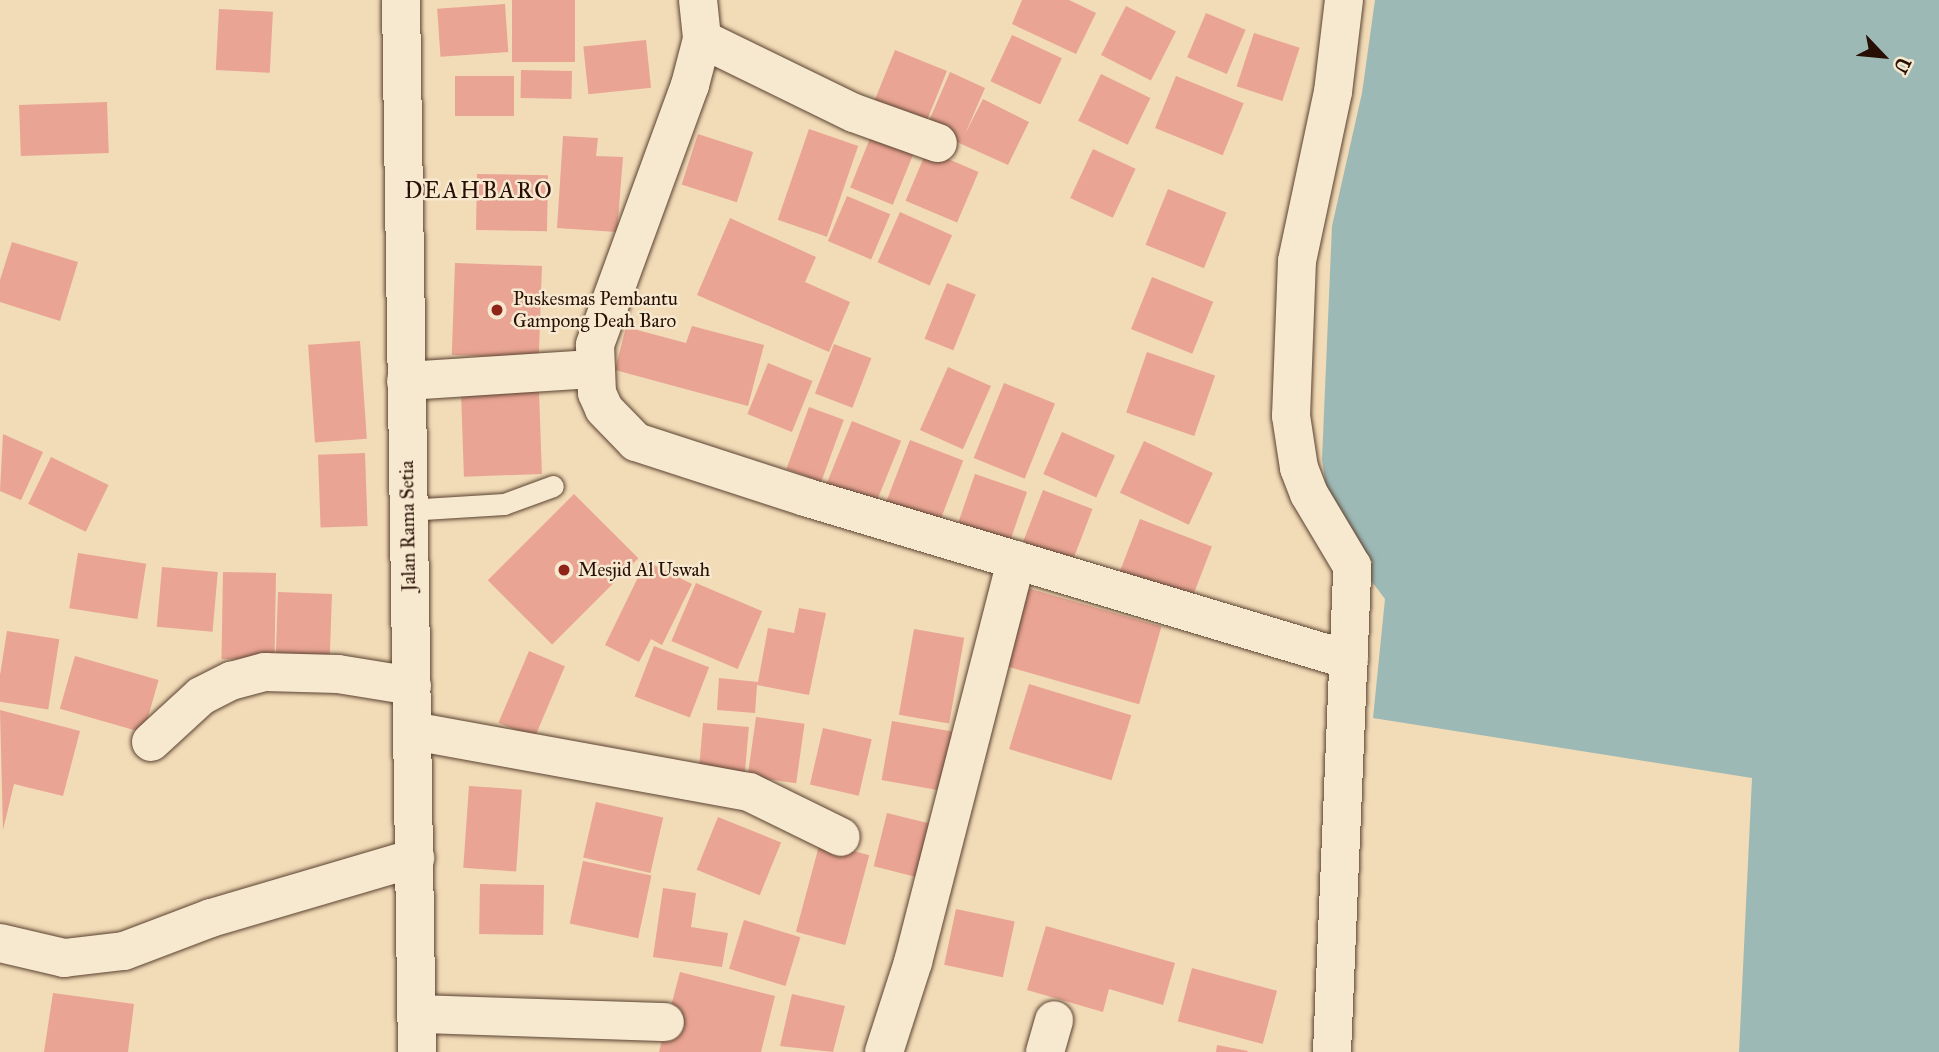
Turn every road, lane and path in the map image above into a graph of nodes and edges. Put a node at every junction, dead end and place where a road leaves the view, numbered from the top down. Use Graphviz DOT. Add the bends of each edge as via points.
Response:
graph roads {
  1 [pos="401,0"];
  2 [pos="698,0"];
  3 [pos="1344,0"];
  4 [pos="702,39"];
  5 [pos="938,142"];
  6 [pos="593,369"];
  7 [pos="406,382"];
  8 [pos="553,486"];
  9 [pos="407,510"];
  10 [pos="1016,560"];
  11 [pos="1349,660"];
  12 [pos="412,686"];
  13 [pos="413,731"];
  14 [pos="151,742"];
  15 [pos="841,837"];
  16 [pos="415,858"];
  17 [pos="0,943"];
  18 [pos="420,1014"];
  19 [pos="665,1022"];
  20 [pos="417,1052"];
  21 [pos="884,1052"];
  22 [pos="1332,1052"];
  1 -- 7 [label="street, Jalan Rama Setia"];
  2 -- 4 [label="street"];
  3 -- 11 [label="street" via="1333,92 1297,261 1291,416 1299,468 1309,494 1352,566"];
  4 -- 5 [label="street" via="854,113"];
  4 -- 6 [label="street" via="675,131 595,345"];
  6 -- 7 [label="street"];
  6 -- 10 [label="street" via="604,409 636,442"];
  7 -- 9 [label="street, Jalan Rama Setia"];
  8 -- 9 [label="lane" via="504,504"];
  9 -- 12 [label="street, Jalan Rama Setia"];
  10 -- 11 [label="street"];
  10 -- 21 [label="street" via="913,962"];
  11 -- 22 [label="street"];
  12 -- 13 [label="street, Jalan Rama Setia"];
  12 -- 14 [label="street" via="338,674 265,672 201,696"];
  13 -- 15 [label="street" via="749,792"];
  13 -- 16 [label="street, Jalan Rama Setia"];
  16 -- 17 [label="street" via="211,918 124,951 64,958"];
  16 -- 18 [label="street, Jalan Rama Setia"];
  18 -- 19 [label="street"];
  18 -- 20 [label="street, Jalan Rama Setia"];
}
